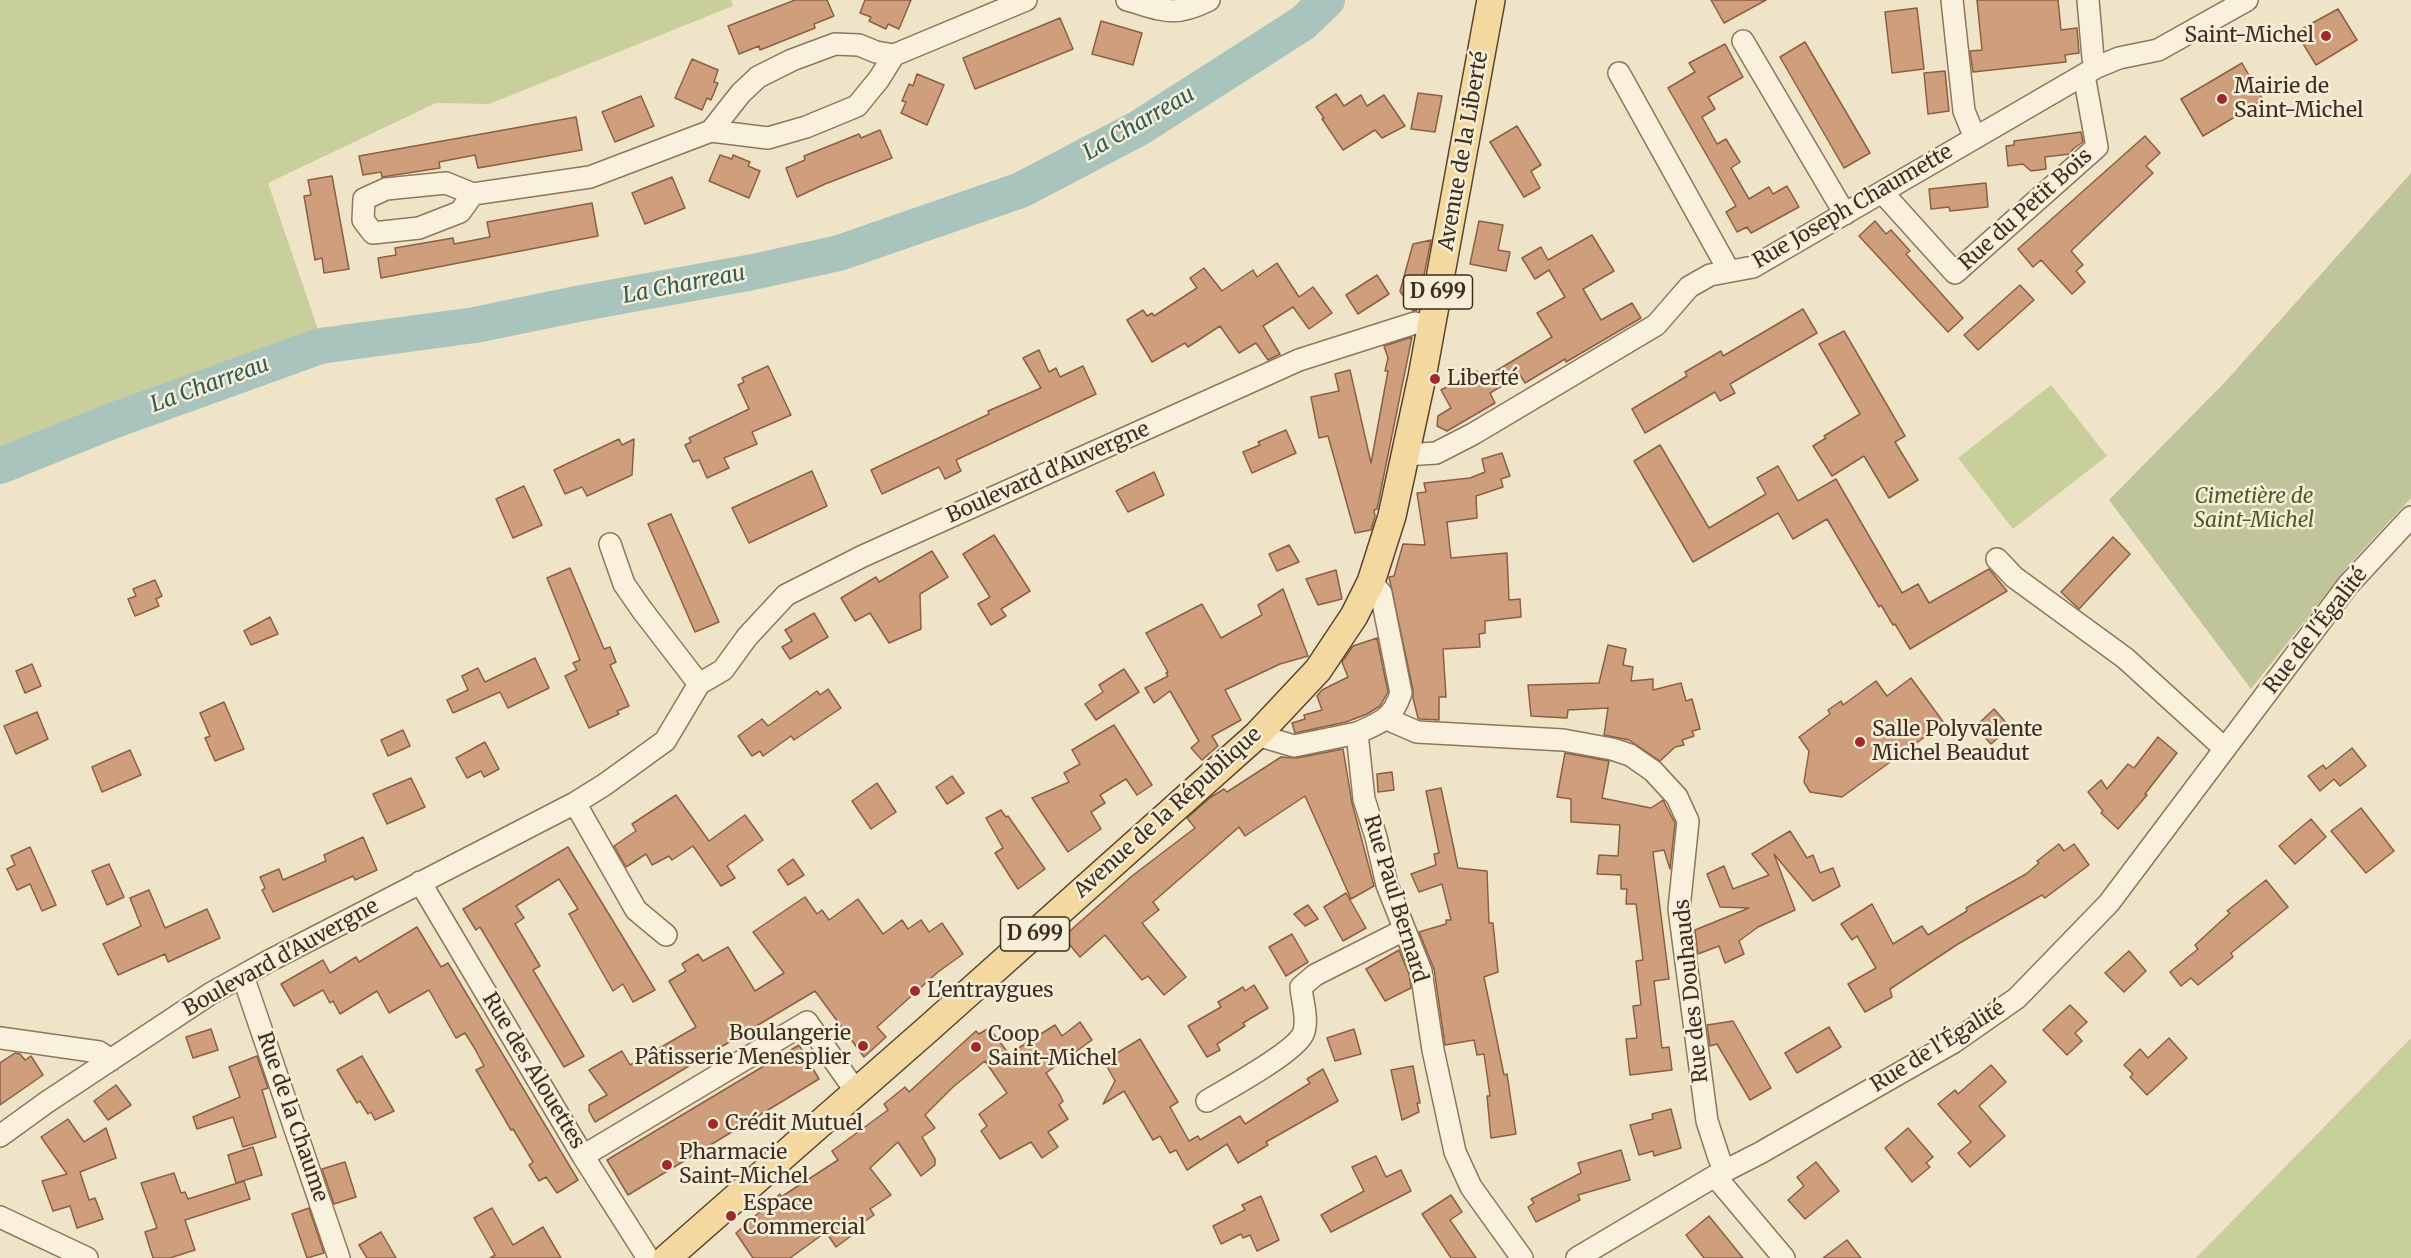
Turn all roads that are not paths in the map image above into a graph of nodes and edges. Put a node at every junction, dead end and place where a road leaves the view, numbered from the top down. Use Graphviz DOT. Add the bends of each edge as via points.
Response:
graph roads {
  1 [pos="1026,0"];
  2 [pos="1127,0"];
  3 [pos="1209,0"];
  4 [pos="1491,0"];
  5 [pos="1952,0"];
  6 [pos="2088,0"];
  7 [pos="2247,0"];
  8 [pos="1743,42"];
  9 [pos="894,55"];
  10 [pos="2090,71"];
  11 [pos="1619,73"];
  12 [pos="711,130"];
  13 [pos="1975,138"];
  14 [pos="1882,192"];
  15 [pos="473,194"];
  16 [pos="1845,214"];
  17 [pos="1729,271"];
  18 [pos="1432,326"];
  19 [pos="1405,455"];
  20 [pos="2411,517"];
  21 [pos="610,544"];
  22 [pos="1998,559"];
  23 [pos="1371,582"];
  24 [pos="699,684"];
  25 [pos="1387,719"];
  26 [pos="1357,733"];
  27 [pos="1257,735"];
  28 [pos="2224,748"];
  29 [pos="576,803"];
  30 [pos="420,882"];
  31 [pos="1404,930"];
  32 [pos="666,935"];
  33 [pos="243,976"];
  34 [pos="0,1038"];
  35 [pos="111,1060"];
  36 [pos="856,1093"];
  37 [pos="1207,1101"];
  38 [pos="0,1136"];
  39 [pos="583,1156"];
  40 [pos="1720,1174"];
  41 [pos="0,1216"];
  42 [pos="87,1258"];
  43 [pos="339,1258"];
  44 [pos="648,1258"];
  45 [pos="667,1258"];
  46 [pos="1522,1258"];
  47 [pos="1577,1258"];
  48 [pos="1784,1258"];
  1 -- 9 [label="street"];
  2 -- 3 [label="street" via="1168,11 1185,11"];
  4 -- 18 [label="main road, Avenue de la Liberté / D 699"];
  5 -- 13 [label="street" via="1964,111"];
  6 -- 10 [label="street" via="2093,58"];
  7 -- 10 [label="street, Rue Joseph Chaumette" via="2158,50 2120,58"];
  8 -- 16 [label="street"];
  9 -- 12 [label="street" via="857,106 807,127 768,138"];
  9 -- 12 [label="street" via="859,45 835,44 792,60 758,77"];
  10 -- 13 [label="street, Rue Joseph Chaumette"];
  10 -- 14 [label="street, Rue du Petit Bois" via="2097,147 1955,273"];
  11 -- 17 [label="street"];
  12 -- 15 [label="street" via="590,177"];
  13 -- 14 [label="street, Rue Joseph Chaumette"];
  14 -- 16 [label="street, Rue Joseph Chaumette"];
  16 -- 17 [label="street, Rue Joseph Chaumette" via="1753,267"];
  17 -- 19 [label="street, Rue Joseph Chaumette" via="1710,275 1689,287 1656,325 1473,434 1436,453"];
  18 -- 19 [label="main road, Avenue de la Liberté / D 699"];
  18 -- 24 [label="street, Boulevard d'Auvergne" via="1415,323 1299,360 863,556 786,594 723,670"];
  19 -- 23 [label="main road, Avenue de la Liberté / D 699" via="1392,516"];
  20 -- 28 [label="street, Rue de l'Égalité" via="2348,585"];
  21 -- 24 [label="street" via="624,584"];
  22 -- 28 [label="street" via="2014,578 2125,658"];
  23 -- 25 [label="street" via="1381,593 1401,693"];
  23 -- 27 [label="main road, Avenue de la République / D 699" via="1318,670"];
  24 -- 29 [label="street, Boulevard d'Auvergne" via="665,741"];
  25 -- 26 [label="street"];
  25 -- 40 [label="street, Rue des Douhauds" via="1417,732 1563,740 1612,749 1630,755 1653,771 1681,802 1688,821 1678,909 1707,1121"];
  26 -- 27 [label="street" via="1294,746"];
  26 -- 31 [label="street, Rue Paul Bernard" via="1364,799 1387,885"];
  27 -- 36 [label="main road, Avenue de la République / D 699"];
  28 -- 40 [label="street, Rue de l'Égalité" via="2109,903 2017,998 1954,1042"];
  29 -- 30 [label="street, Boulevard d'Auvergne"];
  29 -- 32 [label="street" via="636,910"];
  30 -- 33 [label="street, Boulevard d'Auvergne"];
  30 -- 39 [label="street, Rue des Alouettes"];
  31 -- 37 [label="street" via="1315,975 1300,987 1305,1020 1302,1035 1273,1061"];
  31 -- 46 [label="street, Rue Paul Bernard" via="1421,971 1455,1152 1471,1187"];
  33 -- 35 [label="street, Boulevard d'Auvergne"];
  33 -- 43 [label="street, Rue de la Chaume"];
  34 -- 35 [label="street" via="99,1052"];
  35 -- 38 [label="street, Boulevard d'Auvergne"];
  36 -- 39 [label="street" via="807,1022"];
  36 -- 45 [label="main road, Avenue de la République / D 699"];
  39 -- 44 [label="street, Rue des Alouettes"];
  40 -- 47 [label="street, Rue de l'Égalité"];
  40 -- 48 [label="street"];
  41 -- 42 [label="street"];
}
